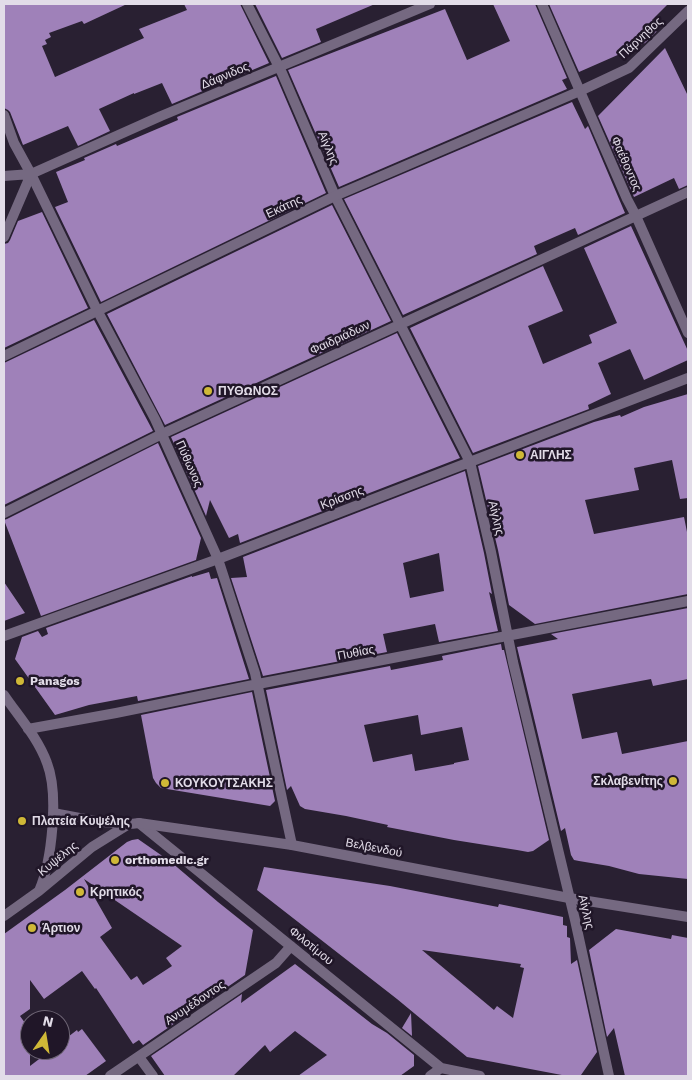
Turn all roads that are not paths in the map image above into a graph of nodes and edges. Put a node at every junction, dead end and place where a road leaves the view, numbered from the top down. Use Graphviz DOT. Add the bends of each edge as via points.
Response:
graph roads {
  1 [pos="247,4"];
  2 [pos="429,4"];
  3 [pos="542,4"];
  4 [pos="688,11"];
  5 [pos="278,67"];
  6 [pos="580,92"];
  7 [pos="4,115"];
  8 [pos="31,174"];
  9 [pos="4,176"];
  10 [pos="688,192"];
  11 [pos="334,196"];
  12 [pos="636,216"];
  13 [pos="4,237"];
  14 [pos="97,310"];
  15 [pos="401,324"];
  16 [pos="688,333"];
  17 [pos="4,356"];
  18 [pos="688,378"];
  19 [pos="162,434"];
  20 [pos="470,462"];
  21 [pos="4,512"];
  22 [pos="218,559"];
  23 [pos="688,601"];
  24 [pos="4,636"];
  25 [pos="508,636"];
  26 [pos="258,684"];
  27 [pos="4,695"];
  28 [pos="28,729"];
  29 [pos="53,813"];
  30 [pos="134,824"];
  31 [pos="292,845"];
  32 [pos="39,891"];
  33 [pos="570,898"];
  34 [pos="4,916"];
  35 [pos="688,917"];
  36 [pos="291,946"];
  37 [pos="138,1057"];
  38 [pos="441,1068"];
  39 [pos="110,1076"];
  40 [pos="153,1076"];
  41 [pos="430,1076"];
  42 [pos="474,1076"];
  43 [pos="609,1076"];
  1 -- 5 [label="street, Αίγλης"];
  2 -- 5 [label="street, Δάφνιδος"];
  3 -- 6 [label="street, Φαέθοντος"];
  4 -- 6 [label="street, Πάρνηθος" via="629,68"];
  5 -- 8 [label="street, Δάφνιδος"];
  5 -- 11 [label="street, Αίγλης"];
  6 -- 11 [label="street, Εκάτης"];
  6 -- 12 [label="street, Φαέθοντος"];
  7 -- 8 [label="street, Πύθωνος" via="14,143"];
  8 -- 9 [label="street, Δάφνιδος"];
  8 -- 13 [label="street"];
  8 -- 14 [label="street, Πύθωνος"];
  10 -- 12 [label="street, Φαιδριάδων"];
  11 -- 14 [label="street, Εκάτης"];
  11 -- 15 [label="street, Αίγλης"];
  12 -- 15 [label="street, Φαιδριάδων"];
  12 -- 16 [label="street, Φαέθοντος"];
  14 -- 17 [label="street, Εκάτης"];
  14 -- 19 [label="street, Πύθωνος"];
  15 -- 19 [label="street, Φαιδριάδων"];
  15 -- 20 [label="street, Αίγλης"];
  18 -- 20 [label="street, Κρίσσης"];
  19 -- 21 [label="street, Φαιδριάδων"];
  19 -- 22 [label="street, Πύθωνος"];
  20 -- 22 [label="street, Κρίσσης"];
  20 -- 25 [label="street, Αίγλης"];
  22 -- 24 [label="street, Κρίσσης"];
  22 -- 26 [label="street, Πύθωνος"];
  23 -- 25 [label="street, Πυθίας"];
  25 -- 26 [label="street, Πυθίας"];
  25 -- 33 [label="street, Αίγλης"];
  26 -- 28 [label="street, Πυθίας"];
  26 -- 31 [label="street, Πύθωνος"];
  27 -- 28 [label="street"];
  28 -- 29 [label="street" via="48,764"];
  29 -- 30 [label="street, Βελβενδού"];
  29 -- 32 [label="street" via="44,880"];
  30 -- 31 [label="street, Βελβενδού"];
  30 -- 32 [label="street, Κυψέλης" via="92,847"];
  30 -- 36 [label="street, Φιλοτίμου"];
  31 -- 33 [label="street, Βελβενδού"];
  32 -- 34 [label="street, Κυψέλης"];
  33 -- 35 [label="street, Βελβενδού"];
  33 -- 43 [label="street, Αίγλης"];
  36 -- 37 [label="street, Ανυμέδοντος" via="276,963"];
  36 -- 38 [label="street, Φιλοτίμου"];
  37 -- 39 [label="street, Ανυμέδοντος"];
  37 -- 40 [label="street"];
  38 -- 41 [label="street"];
  38 -- 42 [label="street, Φιλοτίμου"];
}
